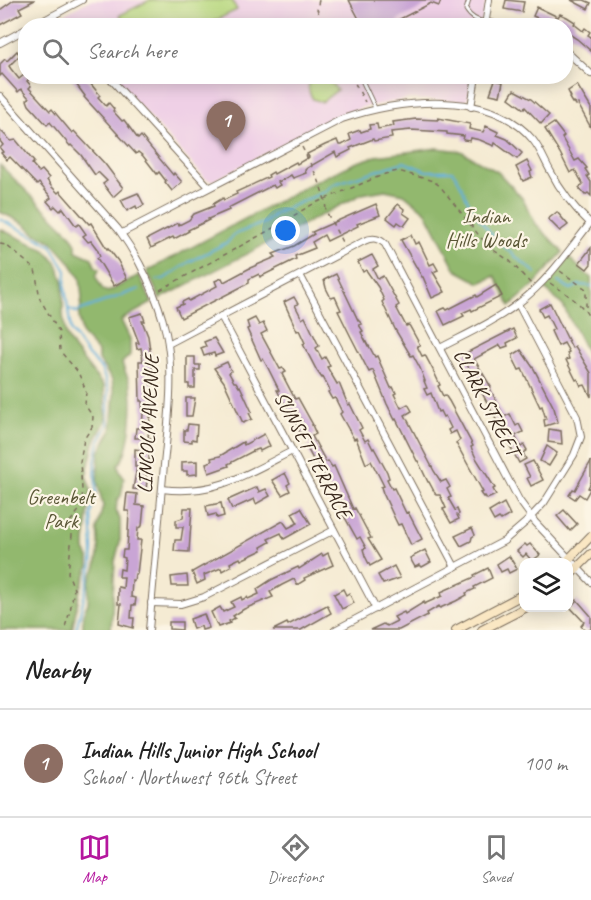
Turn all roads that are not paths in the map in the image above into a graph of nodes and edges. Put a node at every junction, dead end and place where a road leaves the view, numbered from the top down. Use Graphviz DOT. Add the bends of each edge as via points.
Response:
graph roads {
  1 [pos="82,0"];
  2 [pos="469,0"];
  3 [pos="489,0"];
  4 [pos="52,16"];
  5 [pos="48,18"];
  6 [pos="474,18"];
  7 [pos="487,18"];
  8 [pos="18,33"];
  9 [pos="0,43"];
  10 [pos="573,57"];
  11 [pos="591,74"];
  12 [pos="115,84"];
  13 [pos="364,84"];
  14 [pos="475,84"];
  15 [pos="0,96"];
  16 [pos="471,107"];
  17 [pos="375,108"];
  18 [pos="209,187"];
  19 [pos="590,223"];
  20 [pos="122,233"];
  21 [pos="300,275"];
  22 [pos="518,304"];
  23 [pos="221,316"];
  24 [pos="168,344"];
  25 [pos="440,348"];
  26 [pos="292,451"];
  27 [pos="162,489"];
  28 [pos="532,517"];
  29 [pos="334,530"];
  30 [pos="591,536"];
  31 [pos="591,554"];
  32 [pos="566,558"];
  33 [pos="571,558"];
  34 [pos="573,564"];
  35 [pos="455,567"];
  36 [pos="578,568"];
  37 [pos="573,572"];
  38 [pos="591,582"];
  39 [pos="519,597"];
  40 [pos="151,603"];
  41 [pos="376,609"];
  42 [pos="519,611"];
  43 [pos="149,630"];
  44 [pos="335,630"];
  45 [pos="456,630"];
  46 [pos="482,630"];
  1 -- 4 [label="street"];
  2 -- 6 [label="lane" via="466,10"];
  3 -- 7 [label="street"];
  4 -- 5 [label="street"];
  8 -- 9 [label="street"];
  10 -- 11 [label="street"];
  12 -- 18 [label="street"];
  13 -- 17 [label="lane"];
  14 -- 16 [label="street"];
  15 -- 20 [label="street, LINCOLN AVENUE"];
  16 -- 17 [label="street" via="412,102"];
  16 -- 19 [label="street" via="498,114 521,128 533,140 563,192"];
  17 -- 18 [label="street" via="334,122"];
  18 -- 20 [label="street"];
  19 -- 22 [label="street" via="540,284"];
  20 -- 24 [label="street, LINCOLN AVENUE" via="157,301"];
  21 -- 23 [label="street"];
  21 -- 25 [label="street, CLARK STREET" via="374,238 385,244"];
  21 -- 35 [label="street"];
  22 -- 25 [label="street"];
  22 -- 28 [label="street" via="577,417 581,437 554,488"];
  23 -- 24 [label="street"];
  23 -- 26 [label="street, SUNSET TERRACE"];
  24 -- 27 [label="street, LINCOLN AVENUE" via="170,397"];
  25 -- 28 [label="street, CLARK STREET" via="519,500"];
  26 -- 27 [label="street" via="220,486 184,492"];
  26 -- 29 [label="street, SUNSET TERRACE"];
  27 -- 40 [label="street, LINCOLN AVENUE"];
  28 -- 32 [label="street, CLARK STREET"];
  28 -- 35 [label="street" via="504,541"];
  29 -- 40 [label="street" via="204,597 181,604"];
  29 -- 41 [label="street, SUNSET TERRACE"];
  30 -- 33 [label="main road"];
  31 -- 36 [label="main road"];
  34 -- 36 [label="street, CLARK STREET"];
  35 -- 41 [label="street"];
  36 -- 37 [label="main road"];
  36 -- 38 [label="street, CLARK STREET"];
  39 -- 45 [label="main road"];
  40 -- 43 [label="street, LINCOLN AVENUE"];
  41 -- 44 [label="street"];
  42 -- 46 [label="main road"];
}
